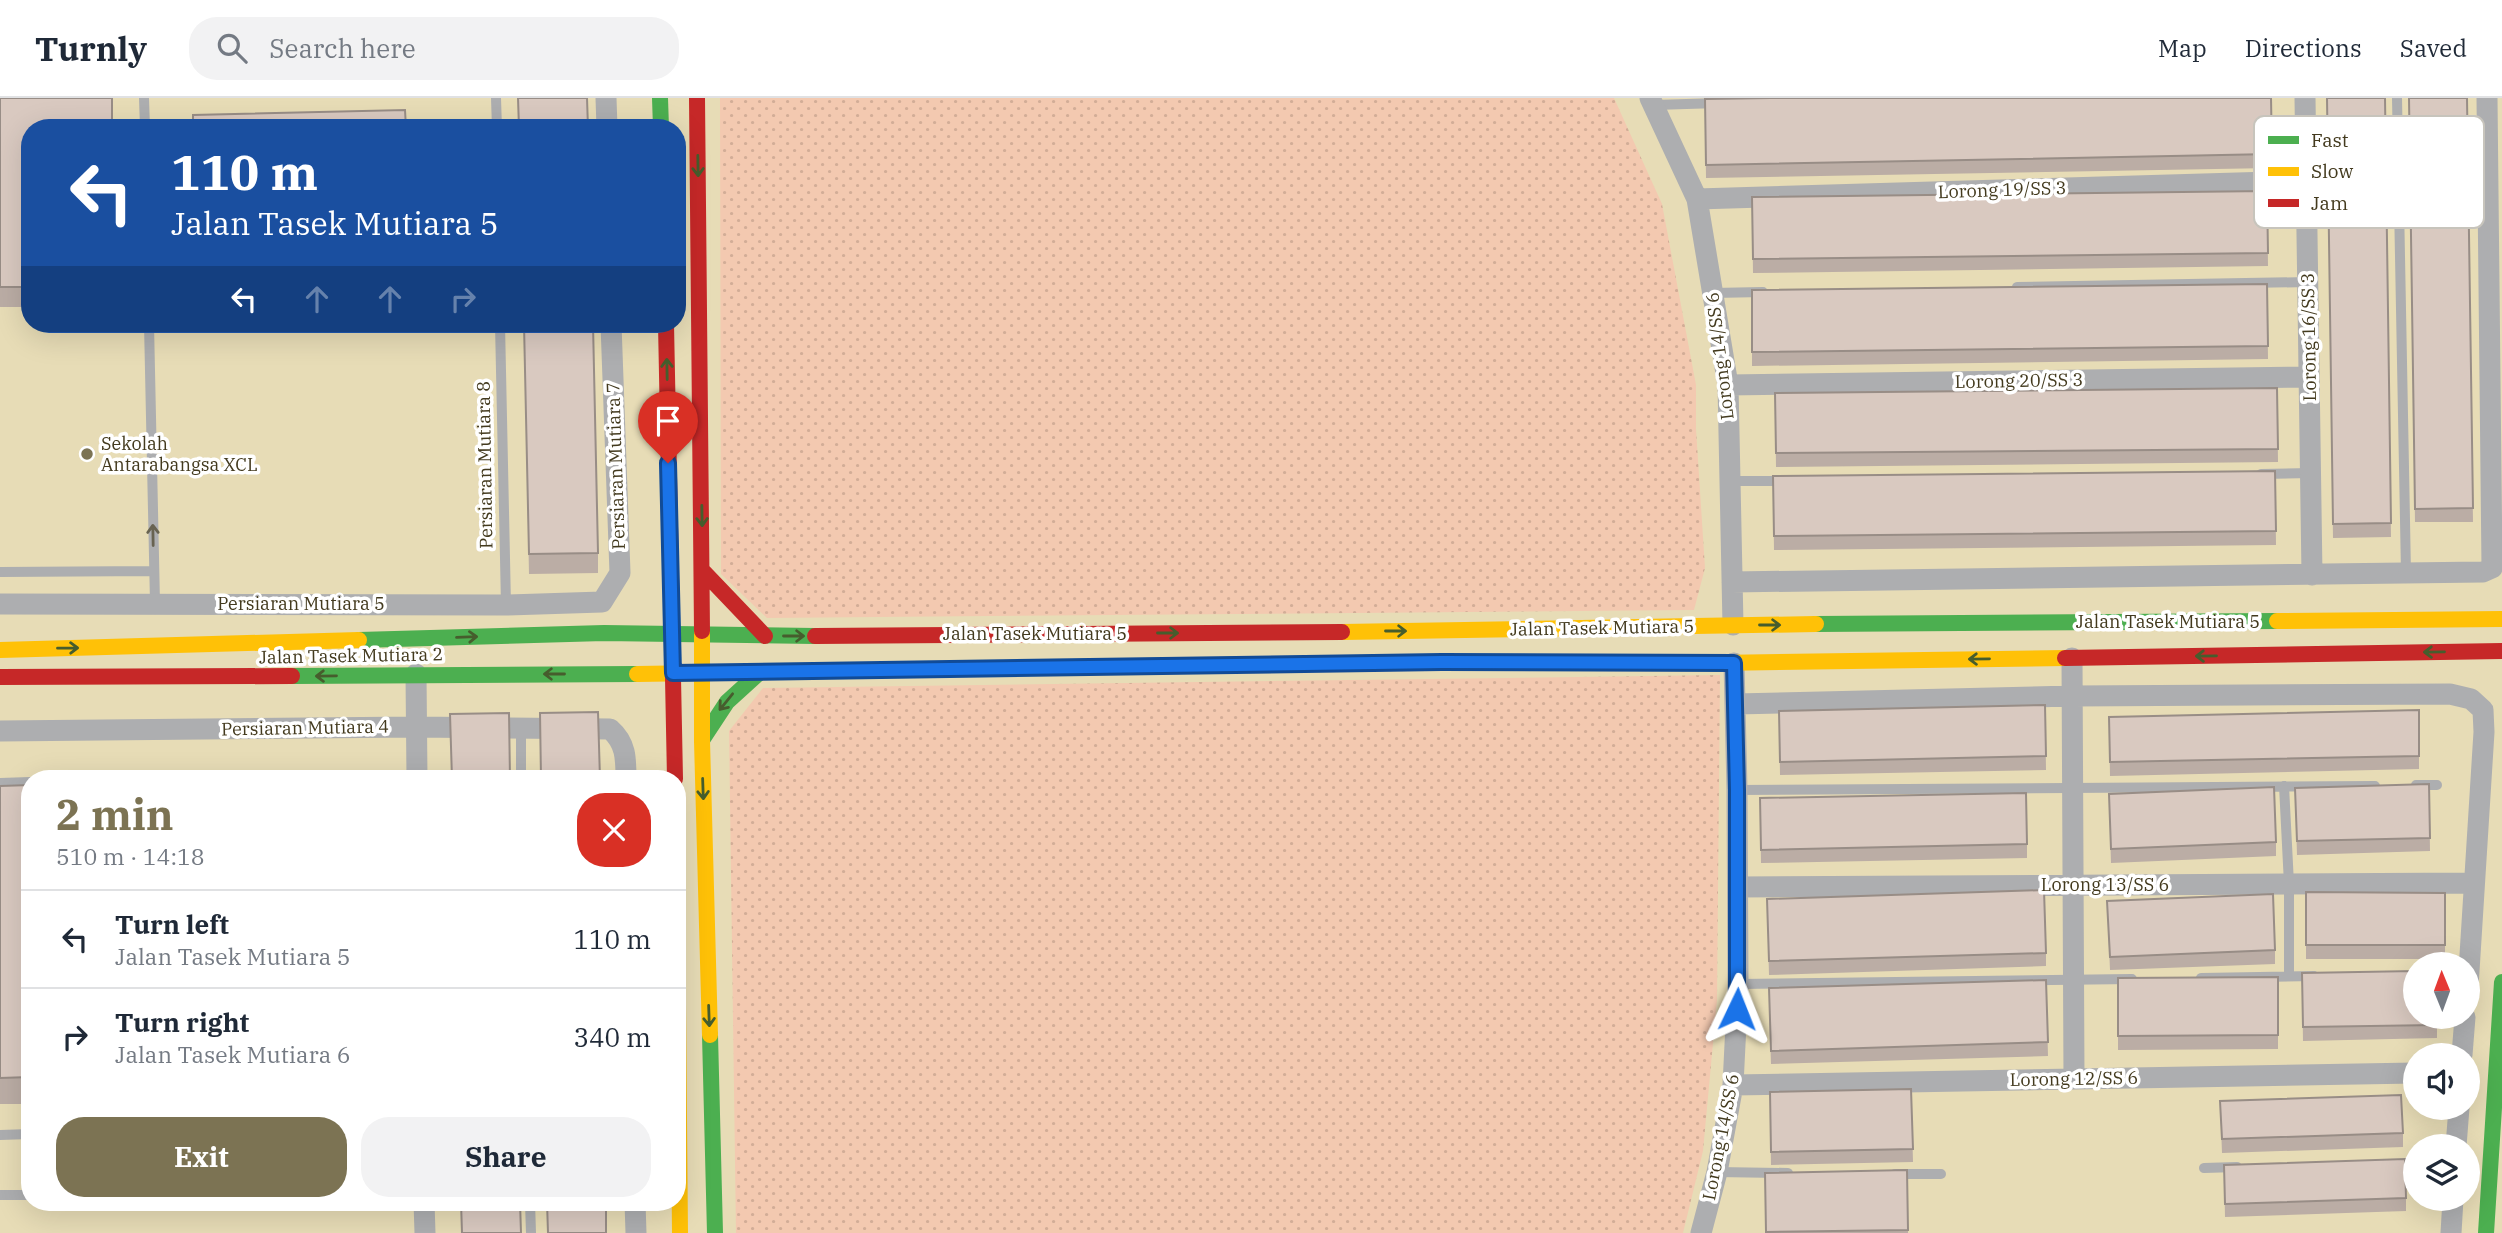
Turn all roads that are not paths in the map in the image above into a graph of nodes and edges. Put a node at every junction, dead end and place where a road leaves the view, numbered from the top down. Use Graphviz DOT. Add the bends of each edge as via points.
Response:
graph roads {
  1 [pos="144,98"];
  2 [pos="496,98"];
  3 [pos="606,98"];
  4 [pos="660,98"];
  5 [pos="697,98"];
  6 [pos="2305,98"];
  7 [pos="2397,98"];
  8 [pos="2487,98"];
  9 [pos="1652,101"];
  10 [pos="1736,103"];
  11 [pos="2305,116"];
  12 [pos="2397,116"];
  13 [pos="145,119"];
  14 [pos="497,119"];
  15 [pos="607,119"];
  16 [pos="661,119"];
  17 [pos="2254,183"];
  18 [pos="1697,199"];
  19 [pos="2307,228"];
  20 [pos="2399,228"];
  21 [pos="2308,282"];
  22 [pos="2004,287"];
  23 [pos="1769,292"];
  24 [pos="1713,293"];
  25 [pos="149,333"];
  26 [pos="500,333"];
  27 [pos="611,333"];
  28 [pos="666,333"];
  29 [pos="2309,377"];
  30 [pos="1728,385"];
  31 [pos="2311,473"];
  32 [pos="2256,474"];
  33 [pos="1731,481"];
  34 [pos="1800,481"];
  35 [pos="702,570"];
  36 [pos="154,571"];
  37 [pos="0,572"];
  38 [pos="2406,573"];
  39 [pos="670,574"];
  40 [pos="2312,575"];
  41 [pos="1731,582"];
  42 [pos="602,602"];
  43 [pos="155,603"];
  44 [pos="0,604"];
  45 [pos="252,604"];
  46 [pos="653,604"];
  47 [pos="506,605"];
  48 [pos="640,617"];
  49 [pos="2502,619"];
  50 [pos="1733,625"];
  51 [pos="1438,631"];
  52 [pos="604,633"];
  53 [pos="673,633"];
  54 [pos="701,635"];
  55 [pos="765,636"];
  56 [pos="254,643"];
  57 [pos="0,650"];
  58 [pos="2502,651"];
  59 [pos="2072,660"];
  60 [pos="1442,662"];
  61 [pos="1734,663"];
  62 [pos="702,672"];
  63 [pos="673,673"];
  64 [pos="760,673"];
  65 [pos="416,674"];
  66 [pos="622,674"];
  67 [pos="0,677"];
  68 [pos="639,688"];
  69 [pos="2072,691"];
  70 [pos="655,703"];
  71 [pos="1736,704"];
  72 [pos="675,725"];
  73 [pos="416,727"];
  74 [pos="520,727"];
  75 [pos="0,731"];
  76 [pos="702,741"];
  77 [pos="417,770"];
  78 [pos="522,770"];
  79 [pos="626,770"];
  80 [pos="676,770"];
  81 [pos="21,782"];
  82 [pos="0,783"];
  83 [pos="2409,785"];
  84 [pos="2437,785"];
  85 [pos="2284,786"];
  86 [pos="2381,786"];
  87 [pos="2072,788"];
  88 [pos="1737,790"];
  89 [pos="2473,883"];
  90 [pos="2289,884"];
  91 [pos="2073,886"];
  92 [pos="1738,887"];
  93 [pos="2469,952"];
  94 [pos="2289,976"];
  95 [pos="2331,976"];
  96 [pos="2195,978"];
  97 [pos="2141,979"];
  98 [pos="2073,980"];
  99 [pos="2502,982"];
  100 [pos="1738,984"];
  101 [pos="2403,1073"];
  102 [pos="2074,1079"];
  103 [pos="1733,1085"];
  104 [pos="21,1134"];
  105 [pos="0,1135"];
  106 [pos="2403,1164"];
  107 [pos="2375,1165"];
  108 [pos="2244,1167"];
  109 [pos="2204,1168"];
  110 [pos="1717,1172"];
  111 [pos="1796,1173"];
  112 [pos="1889,1173"];
  113 [pos="1941,1174"];
  114 [pos="0,1195"];
  115 [pos="21,1195"];
  116 [pos="424,1211"];
  117 [pos="530,1211"];
  118 [pos="635,1211"];
  119 [pos="680,1211"];
  120 [pos="2452,1211"];
  121 [pos="425,1233"];
  122 [pos="531,1233"];
  123 [pos="636,1233"];
  124 [pos="680,1233"];
  125 [pos="715,1233"];
  126 [pos="1701,1233"];
  127 [pos="2451,1233"];
  128 [pos="2486,1233"];
  1 -- 13 [label="lane"];
  2 -- 14 [label="lane"];
  3 -- 15 [label="street"];
  4 -- 16 [label="street"];
  5 -- 35 [label="street, one-way"];
  6 -- 11 [label="street, Lorong 16/SS 3"];
  7 -- 12 [label="lane"];
  8 -- 38 [label="street" via="2492,568"];
  9 -- 10 [label="lane"];
  9 -- 18 [label="street, Lorong 14/SS 6"];
  17 -- 18 [label="street, Lorong 19/SS 3"];
  18 -- 24 [label="street, Lorong 14/SS 6"];
  19 -- 21 [label="street, Lorong 16/SS 3"];
  20 -- 38 [label="lane"];
  21 -- 22 [label="lane"];
  21 -- 29 [label="street, Lorong 16/SS 3"];
  23 -- 24 [label="lane"];
  24 -- 30 [label="street, Lorong 14/SS 6"];
  36 -- 25 [label="lane, one-way"];
  26 -- 47 [label="lane, Persiaran Mutiara 8"];
  27 -- 42 [label="street, Persiaran Mutiara 7" via="620,573"];
  39 -- 28 [label="street, one-way"];
  29 -- 30 [label="street, Lorong 20/SS 3"];
  29 -- 31 [label="street, Lorong 16/SS 3"];
  30 -- 33 [label="street, Lorong 14/SS 6"];
  31 -- 32 [label="lane"];
  31 -- 40 [label="street, Lorong 16/SS 3"];
  33 -- 34 [label="lane"];
  33 -- 41 [label="street, Lorong 14/SS 6"];
  35 -- 54 [label="street"];
  35 -- 55 [label="street"];
  36 -- 37 [label="lane"];
  36 -- 43 [label="lane"];
  38 -- 40 [label="street"];
  39 -- 46 [label="street"];
  39 -- 53 [label="street"];
  40 -- 41 [label="street"];
  41 -- 50 [label="street, Lorong 14/SS 6"];
  42 -- 47 [label="street, Persiaran Mutiara 5"];
  43 -- 44 [label="street, Persiaran Mutiara 5"];
  43 -- 45 [label="street, Persiaran Mutiara 5"];
  45 -- 47 [label="street, Persiaran Mutiara 5"];
  45 -- 56 [label="street"];
  48 -- 52 [label="street"];
  50 -- 49 [label="street, Jalan Tasek Mutiara 5, one-way"];
  50 -- 51 [label="street, Jalan Tasek Mutiara 5"];
  55 -- 51 [label="street, Jalan Tasek Mutiara 5, one-way"];
  51 -- 60 [label="street"];
  52 -- 53 [label="street, Jalan Tasek Mutiara 2"];
  56 -- 52 [label="street, Jalan Tasek Mutiara 2, one-way"];
  53 -- 54 [label="street, Jalan Tasek Mutiara 2"];
  53 -- 63 [label="street"];
  54 -- 55 [label="street, Jalan Tasek Mutiara 5"];
  54 -- 62 [label="street"];
  57 -- 56 [label="street, Jalan Tasek Mutiara 2, one-way"];
  58 -- 59 [label="street, Jalan Tasek Mutiara 5, one-way"];
  59 -- 61 [label="street, Jalan Tasek Mutiara 5, one-way"];
  59 -- 69 [label="street"];
  60 -- 61 [label="street, Jalan Tasek Mutiara 5"];
  60 -- 64 [label="street, Jalan Tasek Mutiara 5"];
  61 -- 71 [label="street, Lorong 14/SS 6"];
  62 -- 63 [label="street, Jalan Tasek Mutiara 2"];
  62 -- 64 [label="street, Jalan Tasek Mutiara 5"];
  62 -- 76 [label="street"];
  63 -- 66 [label="street, Jalan Tasek Mutiara 2"];
  63 -- 72 [label="street"];
  64 -- 76 [label="street, one-way" via="732,694"];
  66 -- 65 [label="street, Jalan Tasek Mutiara 2, one-way"];
  65 -- 67 [label="street, Jalan Tasek Mutiara 2, one-way"];
  65 -- 73 [label="street"];
  66 -- 68 [label="street"];
  69 -- 71 [label="street"];
  69 -- 87 [label="street"];
  69 -- 89 [label="street" via="2450,694 2471,699 2483,710 2484,732"];
  70 -- 72 [label="street"];
  71 -- 88 [label="street, Lorong 14/SS 6"];
  72 -- 80 [label="street"];
  73 -- 74 [label="street, Persiaran Mutiara 4"];
  73 -- 75 [label="street, Persiaran Mutiara 4"];
  73 -- 77 [label="street"];
  74 -- 78 [label="lane"];
  74 -- 79 [label="street, Persiaran Mutiara 4" via="610,729 620,738"];
  76 -- 125 [label="street, one-way"];
  81 -- 82 [label="lane"];
  83 -- 84 [label="lane"];
  85 -- 86 [label="lane"];
  85 -- 87 [label="lane"];
  85 -- 90 [label="lane"];
  87 -- 88 [label="lane"];
  87 -- 91 [label="street"];
  88 -- 92 [label="street, Lorong 14/SS 6"];
  89 -- 90 [label="street, Lorong 13/SS 6"];
  89 -- 93 [label="street"];
  90 -- 91 [label="street, Lorong 13/SS 6"];
  90 -- 94 [label="lane"];
  91 -- 92 [label="street, Lorong 13/SS 6"];
  91 -- 98 [label="street"];
  92 -- 100 [label="street, Lorong 14/SS 6"];
  94 -- 95 [label="lane"];
  94 -- 96 [label="lane"];
  97 -- 98 [label="lane"];
  98 -- 100 [label="lane"];
  98 -- 102 [label="street"];
  99 -- 128 [label="street"];
  100 -- 103 [label="street, Lorong 14/SS 6"];
  101 -- 102 [label="street, Lorong 12/SS 6"];
  102 -- 103 [label="street, Lorong 12/SS 6"];
  103 -- 110 [label="street, Lorong 14/SS 6"];
  104 -- 105 [label="lane"];
  106 -- 107 [label="lane"];
  108 -- 109 [label="lane"];
  110 -- 111 [label="lane"];
  110 -- 126 [label="street, Lorong 14/SS 6"];
  112 -- 113 [label="lane"];
  114 -- 115 [label="lane"];
  116 -- 121 [label="street"];
  117 -- 122 [label="lane"];
  118 -- 123 [label="street"];
  119 -- 124 [label="street"];
  120 -- 127 [label="street"];
}
